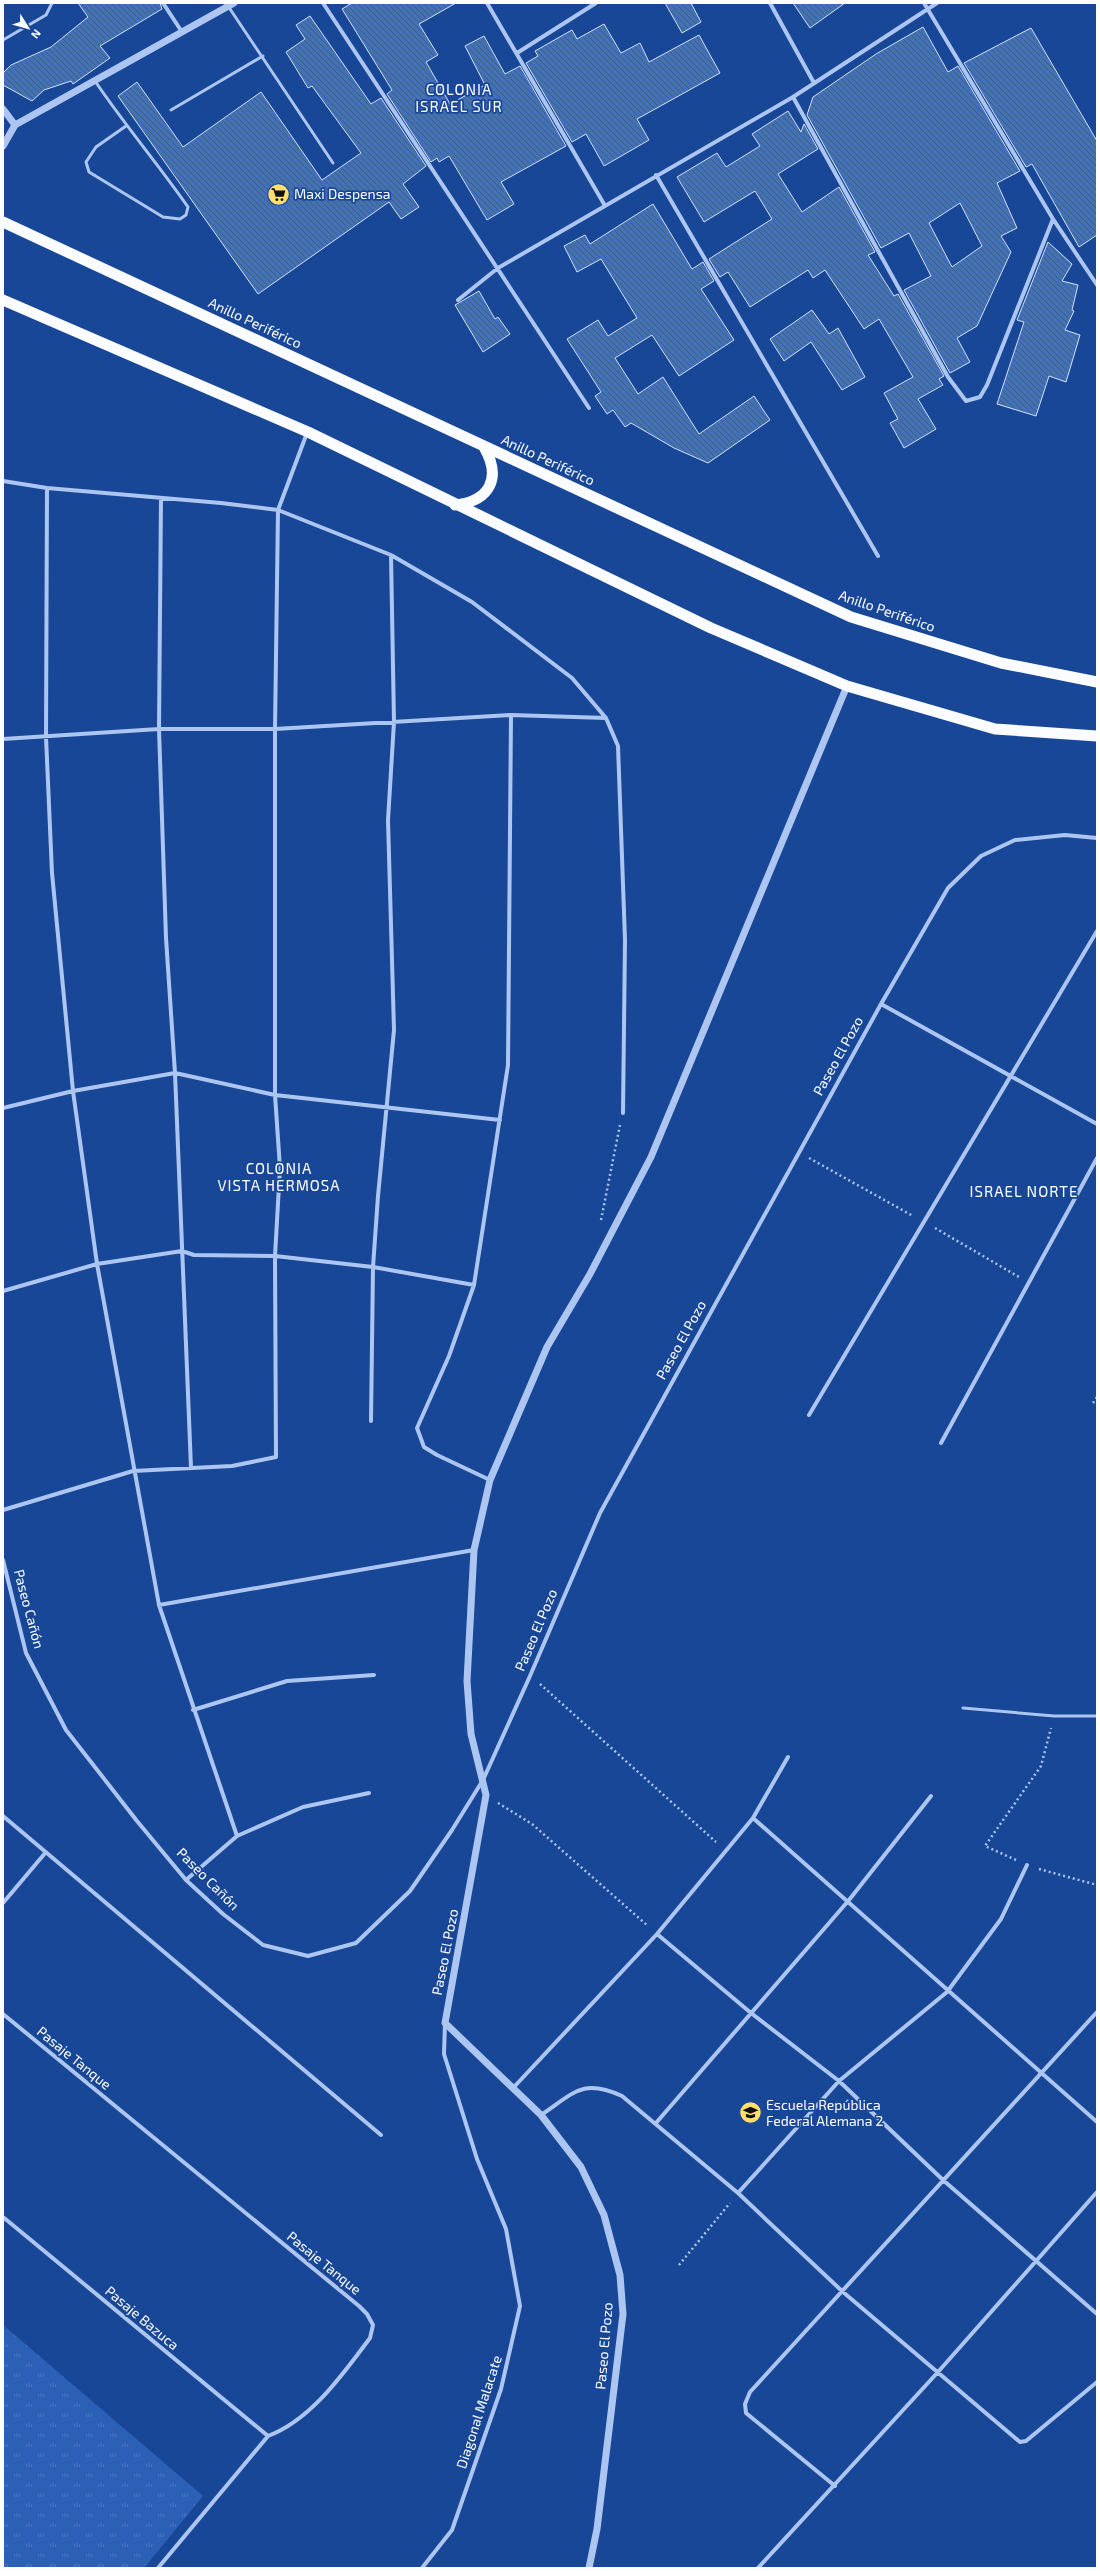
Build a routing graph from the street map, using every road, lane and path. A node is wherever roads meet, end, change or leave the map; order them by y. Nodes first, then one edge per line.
1 (52, 3) edge
2 (163, 3) edge
3 (323, 3) edge
4 (486, 3) edge
5 (596, 3) edge
6 (770, 3) edge
7 (924, 3) edge
8 (937, 3) edge
9 (231, 5) edge
10 (927, 9) junction
11 (182, 32) junction
12 (3, 40) edge
13 (517, 53) junction
14 (263, 56) junction
15 (95, 80) junction
16 (814, 83) junction
17 (793, 97) junction
18 (3, 109) edge
19 (171, 110) dead end
20 (15, 125) junction
21 (126, 126) junction
22 (3, 146) edge
23 (333, 163) dead end
24 (656, 175) junction
25 (604, 204) junction
26 (1053, 219) junction
27 (3, 222) edge
28 (498, 268) junction
29 (1097, 285) edge
30 (3, 300) edge
31 (458, 300) dead end
32 (589, 408) dead end
33 (308, 432) junction
34 (484, 447) junction
35 (3, 481) edge
36 (47, 488) junction
37 (161, 499) junction
38 (454, 505) junction
39 (278, 510) junction
40 (391, 555) junction
41 (878, 556) dead end
42 (1097, 682) edge
43 (847, 686) junction
44 (511, 715) junction
45 (606, 718) junction
46 (394, 722) junction
47 (159, 729) junction
48 (275, 729) junction
49 (46, 736) junction
50 (1097, 736) edge
51 (3, 739) edge
52 (1097, 838) edge
53 (1097, 931) edge
54 (881, 1004) junction
55 (175, 1073) junction
56 (1012, 1077) junction
57 (73, 1091) junction
58 (275, 1095) junction
59 (386, 1106) junction
60 (3, 1108) edge
61 (623, 1113) joint
62 (500, 1120) junction
63 (1097, 1124) edge
64 (1097, 1158) edge
65 (599, 1228) dead end
66 (182, 1251) junction
67 (275, 1256) junction
68 (97, 1264) junction
69 (373, 1267) junction
70 (474, 1285) junction
71 (3, 1291) edge
72 (1097, 1397) edge
73 (1093, 1403) dead end
74 (809, 1415) dead end
75 (371, 1421) dead end
76 (941, 1443) dead end
77 (191, 1468) junction
78 (134, 1471) junction
79 (490, 1480) junction
80 (3, 1510) edge
81 (474, 1550) junction
82 (3, 1560) edge
83 (159, 1605) junction
84 (374, 1675) dead end
85 (530, 1676) junction
86 (963, 1708) dead end
87 (193, 1710) junction
88 (1054, 1716) junction
89 (1097, 1716) edge
90 (788, 1757) dead end
91 (483, 1780) junction
92 (369, 1793) dead end
93 (486, 1795) junction
94 (931, 1796) dead end
95 (3, 1816) edge
96 (753, 1818) junction
97 (237, 1836) junction
98 (726, 1851) junction
99 (46, 1852) junction
100 (1027, 1865) junction
101 (186, 1880) junction
102 (1097, 1885) edge
103 (849, 1900) junction
104 (3, 1903) edge
105 (657, 1934) junction
106 (947, 1992) junction
107 (1097, 2012) edge
108 (752, 2013) junction
109 (3, 2014) edge
110 (445, 2023) junction
111 (1043, 2074) junction
112 (839, 2081) junction
113 (514, 2086) junction
114 (541, 2114) junction
115 (1097, 2122) edge
116 (656, 2123) junction
117 (381, 2135) dead end
118 (943, 2180) junction
119 (1097, 2192) edge
120 (738, 2193) junction
121 (3, 2217) edge
122 (1036, 2259) junction
123 (678, 2265) dead end
124 (843, 2292) junction
125 (1097, 2314) edge
126 (938, 2372) junction
127 (1097, 2382) edge
128 (268, 2436) junction
129 (835, 2486) junction
130 (158, 2568) edge
131 (422, 2568) edge
132 (589, 2568) edge
133 (758, 2568) edge

1 - 12 lane
2 - 11 street
3 - 28 street
4 - 13 street
5 - 13 street
6 - 16 street
7 - 10 street
8 - 10 street
9 - 11 street
9 - 14 lane
10 - 16 street
10 - 26 street
11 - 15 street
13 - 25 street
14 - 19 lane
14 - 23 lane
15 - 20 street
15 - 21 lane
16 - 17 street
17 - 24 street
17 - 26 street
18 - 20 street
20 - 22 street
21 - 21 lane
24 - 25 street
24 - 41 street
25 - 28 street
26 - 29 street
27 - 34 highway, Anillo Periférico
28 - 31 street
28 - 32 street
30 - 33 highway
33 - 38 highway
33 - 39 street
34 - 38 highway
34 - 42 highway, Anillo Periférico
35 - 36 street
36 - 37 street
36 - 49 street
37 - 39 street
37 - 47 street
38 - 43 highway
39 - 40 street
39 - 48 street
40 - 45 street
40 - 46 street
43 - 50 highway
43 - 79 street
44 - 45 street
44 - 46 street
44 - 62 street
45 - 61 street
46 - 48 street
46 - 59 street
47 - 48 street
47 - 49 street
47 - 55 street
48 - 58 street
49 - 51 street
49 - 57 street
52 - 54 street, Paseo El Pozo
53 - 56 street
54 - 56 street
54 - 85 street, Paseo El Pozo
55 - 57 street
55 - 58 street
55 - 66 street
56 - 63 street
56 - 74 street
57 - 60 street
57 - 68 street
58 - 59 street
58 - 67 street
59 - 62 street
59 - 69 street
61 - 65 path
62 - 70 street
64 - 76 street
66 - 67 street
66 - 68 street
66 - 77 street
67 - 69 street
67 - 77 street
68 - 71 street
68 - 78 street
69 - 70 street
69 - 75 street
70 - 79 street
72 - 73 path
77 - 78 street
78 - 80 street
78 - 83 street
79 - 81 street
81 - 83 street
81 - 91 street
82 - 101 street, Paseo Cañón
83 - 87 street
84 - 87 street
85 - 91 street, Paseo El Pozo
85 - 98 path
86 - 88 lane
87 - 97 street
88 - 89 lane
88 - 100 path
90 - 96 street
91 - 93 street, Paseo El Pozo
91 - 101 street, Paseo Cañón
92 - 97 street
93 - 105 path
93 - 110 street, Paseo El Pozo
94 - 103 street
95 - 99 street
96 - 98 street
96 - 103 street
97 - 101 street
98 - 105 street
99 - 104 street
99 - 117 street
100 - 102 path
100 - 106 street
103 - 106 street
103 - 108 street
105 - 108 street
105 - 113 street
106 - 111 street
106 - 112 street
107 - 111 street
108 - 112 street
108 - 116 street
109 - 128 street, Pasaje Tanque
110 - 113 street, Paseo El Pozo
110 - 131 street, Diagonal Malacate
111 - 115 street
111 - 118 street
112 - 118 street
112 - 120 street
113 - 114 street, Paseo El Pozo
114 - 116 street
114 - 132 street, Paseo El Pozo
116 - 120 street
118 - 122 street
118 - 124 street
119 - 122 street
120 - 123 path
120 - 124 street
121 - 128 street, Pasaje Bazuca
122 - 125 street
122 - 126 street
124 - 126 street
124 - 129 street
126 - 127 street
126 - 129 street
128 - 130 street, Pasaje Tanque
129 - 133 street

